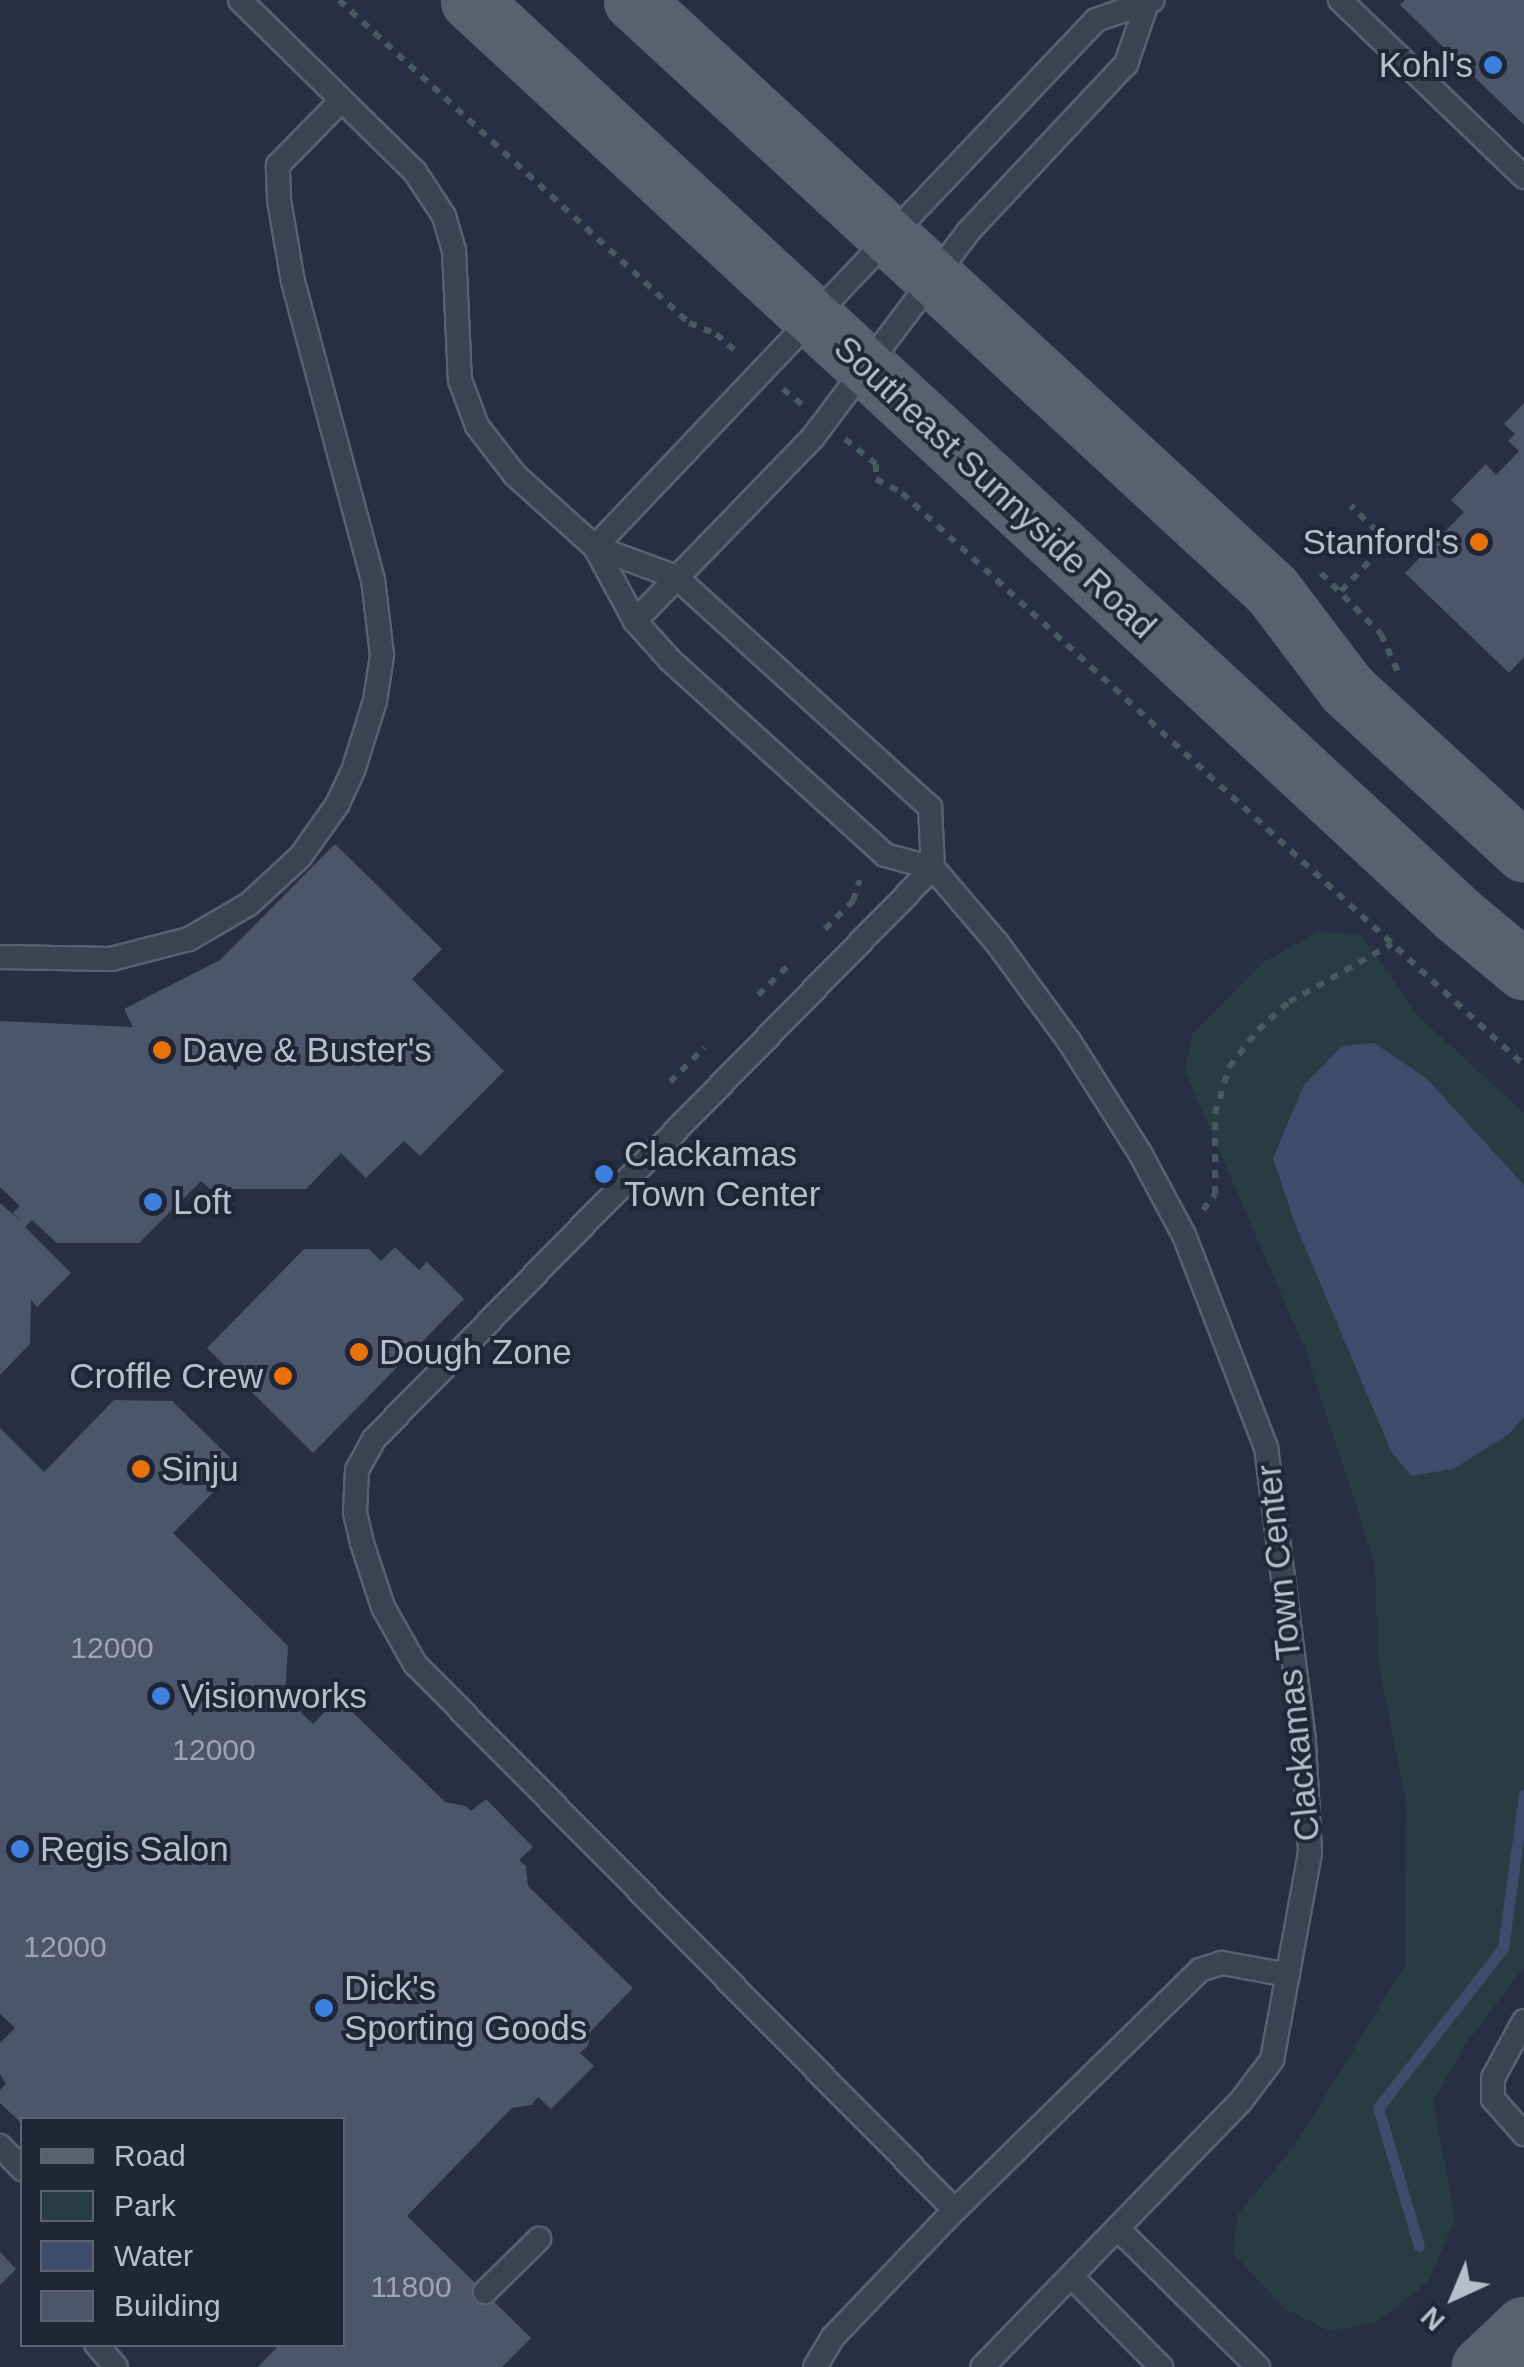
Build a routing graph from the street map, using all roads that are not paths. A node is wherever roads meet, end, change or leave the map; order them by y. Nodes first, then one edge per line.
1 (240, 0) edge
2 (470, 0) edge
3 (633, 0) edge
4 (1340, 0) edge
5 (1149, 3) edge
6 (340, 100) junction
7 (1524, 177) edge
8 (890, 238) junction
9 (933, 278) junction
10 (814, 319) junction
11 (866, 367) junction
12 (595, 548) junction
13 (676, 577) junction
14 (635, 621) junction
15 (1524, 852) edge
16 (934, 868) junction
17 (0, 957) edge
18 (1524, 970) edge
19 (1288, 1974) junction
20 (1524, 2020) edge
21 (1524, 2134) edge
22 (0, 2146) edge
23 (20, 2167) edge
24 (955, 2210) junction
25 (1118, 2230) junction
26 (539, 2240) dead end
27 (1072, 2277) junction
28 (485, 2292) dead end
29 (1524, 2326) edge
30 (99, 2347) edge
31 (116, 2367) edge
32 (815, 2367) edge
33 (982, 2367) edge
34 (1161, 2367) edge
35 (1258, 2367) edge
36 (1481, 2367) edge

1 - 6 lane
2 - 10 main road, Southeast Sunnyside Road
3 - 8 main road
4 - 7 lane
5 - 8 lane
5 - 9 lane
6 - 12 lane
6 - 17 lane
8 - 9 main road
8 - 10 lane
9 - 11 lane
9 - 15 main road
10 - 11 main road, Southeast Sunnyside Road
10 - 12 lane
11 - 13 lane
11 - 18 main road, Southeast Sunnyside Road
12 - 13 lane
12 - 14 lane
13 - 14 lane
13 - 16 lane
14 - 16 lane
16 - 19 lane, Clackamas Town Center
16 - 24 lane
19 - 24 lane
19 - 25 lane, Clackamas Town Center
20 - 21 lane
22 - 23 lane
24 - 32 lane
25 - 27 lane, Clackamas Town Center
25 - 35 lane
26 - 28 lane
27 - 33 lane, Clackamas Town Center
27 - 34 lane
29 - 36 main road
30 - 31 lane

